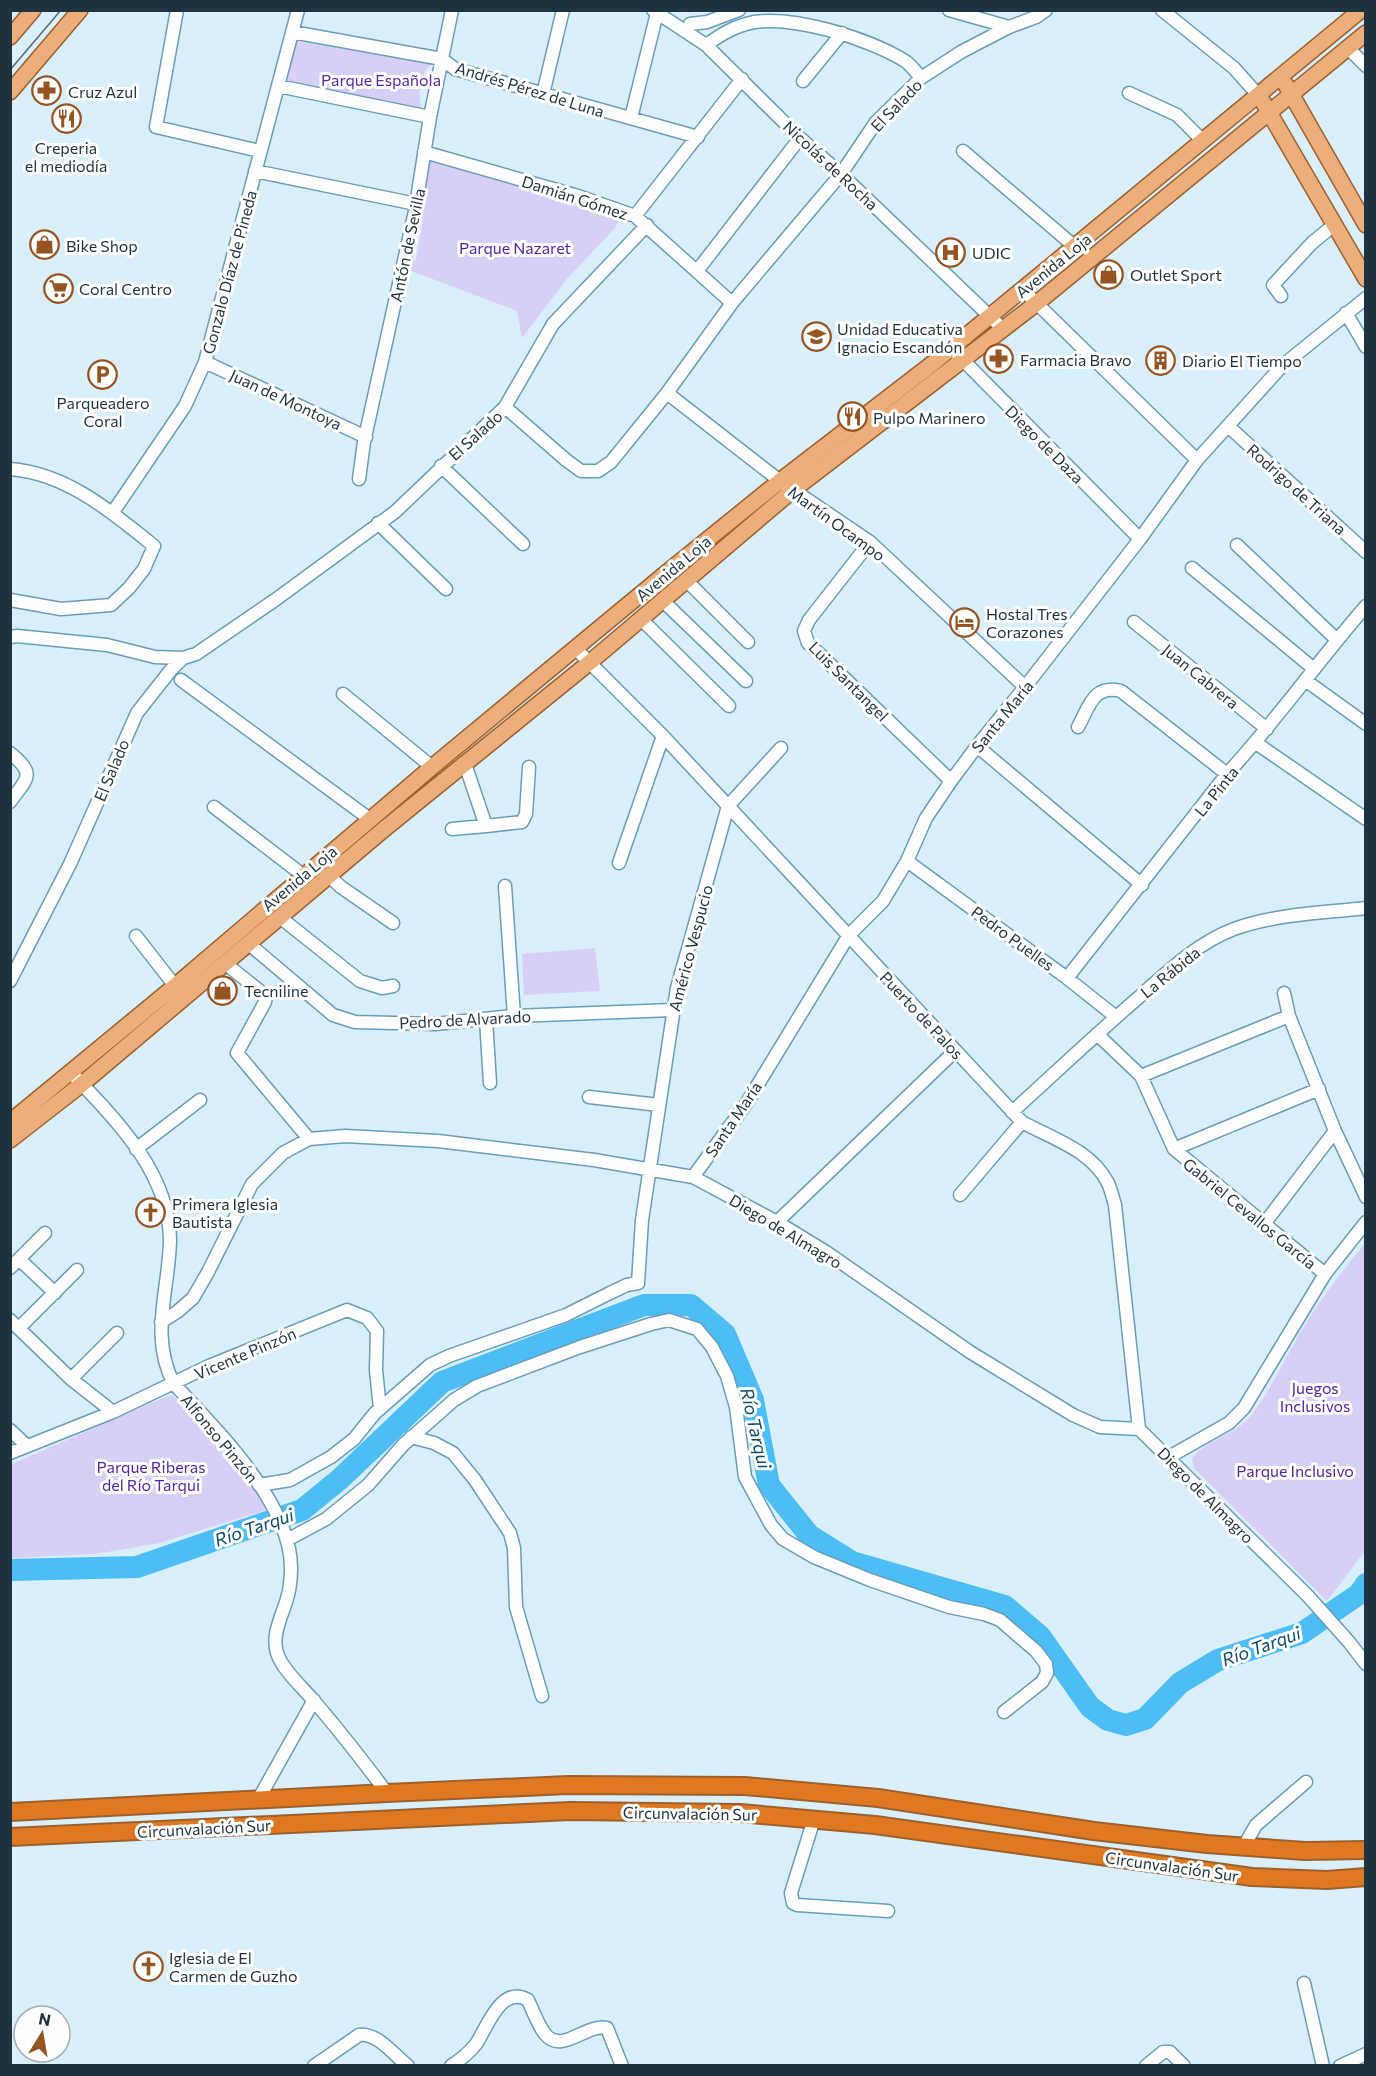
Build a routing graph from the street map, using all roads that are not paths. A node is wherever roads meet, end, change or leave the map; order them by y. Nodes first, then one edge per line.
1 (33, 10) edge
2 (80, 10) edge
3 (177, 10) edge
4 (298, 10) edge
5 (452, 10) edge
6 (563, 10) edge
7 (694, 10) edge
8 (739, 10) edge
9 (949, 10) edge
10 (1046, 10) edge
11 (1162, 10) edge
12 (1361, 10) edge
13 (655, 12) edge
14 (1009, 27) junction
15 (688, 28) junction
16 (292, 32) junction
17 (842, 33) junction
18 (1365, 33) edge
19 (10, 37) edge
20 (706, 45) junction
21 (1348, 48) junction
22 (442, 59) junction
23 (1365, 66) edge
24 (1281, 76) junction
25 (921, 78) junction
26 (742, 79) junction
27 (803, 81) dead end
28 (278, 86) junction
29 (10, 92) edge
30 (1129, 93) dead end
31 (1290, 93) junction
32 (543, 94) junction
33 (1258, 95) junction
34 (1268, 111) junction
35 (430, 117) junction
36 (631, 118) junction
37 (698, 137) junction
38 (800, 138) junction
39 (1202, 140) junction
40 (260, 151) junction
41 (963, 151) dead end
42 (424, 152) junction
43 (255, 171) junction
44 (841, 174) junction
45 (417, 204) junction
46 (635, 216) junction
47 (1335, 224) junction
48 (647, 225) junction
49 (1365, 225) edge
50 (1074, 246) junction
51 (697, 271) junction
52 (1365, 279) edge
53 (1022, 289) junction
54 (1281, 296) dead end
55 (1365, 298) edge
56 (732, 303) junction
57 (1037, 303) junction
58 (1346, 313) junction
59 (988, 316) junction
60 (1002, 328) junction
61 (1365, 346) edge
62 (951, 348) junction
63 (962, 359) junction
64 (205, 362) junction
65 (667, 393) junction
66 (506, 407) junction
67 (1228, 426) junction
68 (366, 436) junction
69 (1197, 460) junction
70 (441, 466) junction
71 (10, 469) edge
72 (359, 479) dead end
73 (780, 481) junction
74 (793, 490) junction
75 (113, 513) junction
76 (378, 523) junction
77 (1140, 540) junction
78 (870, 542) junction
79 (523, 544) dead end
80 (1237, 545) dead end
81 (1365, 552) edge
82 (1192, 568) dead end
83 (686, 580) junction
84 (446, 589) dead end
85 (10, 600) edge
86 (662, 600) junction
87 (1365, 606) edge
88 (641, 619) junction
89 (1134, 622) dead end
90 (10, 637) edge
91 (1336, 639) junction
92 (748, 642) dead end
93 (576, 649) junction
94 (183, 658) junction
95 (589, 663) junction
96 (1314, 669) junction
97 (181, 680) dead end
98 (1305, 680) junction
99 (746, 681) dead end
100 (1025, 687) junction
101 (343, 694) dead end
102 (729, 706) dead end
103 (1365, 724) edge
104 (1078, 727) dead end
105 (1267, 729) junction
106 (663, 736) junction
107 (1256, 743) junction
108 (977, 746) junction
109 (781, 748) dead end
110 (10, 753) edge
111 (465, 764) junction
112 (432, 767) junction
113 (529, 767) dead end
114 (1227, 774) junction
115 (951, 781) junction
116 (10, 802) edge
117 (728, 806) junction
118 (214, 807) dead end
119 (1365, 819) edge
120 (371, 820) junction
121 (486, 825) junction
122 (452, 829) dead end
123 (908, 861) junction
124 (619, 863) dead end
125 (304, 876) junction
126 (329, 876) junction
127 (1142, 885) junction
128 (505, 886) dead end
129 (1365, 908) edge
130 (281, 918) junction
131 (393, 923) dead end
132 (849, 935) junction
133 (136, 936) dead end
134 (249, 944) junction
135 (226, 964) junction
136 (1067, 978) junction
137 (10, 981) edge
138 (175, 986) junction
139 (393, 986) dead end
140 (1284, 993) dead end
141 (672, 1010) junction
142 (514, 1016) junction
143 (1289, 1016) junction
144 (1116, 1017) junction
145 (486, 1019) junction
146 (1097, 1034) junction
147 (955, 1051) junction
148 (1141, 1076) junction
149 (77, 1079) junction
150 (490, 1083) dead end
151 (1319, 1089) junction
152 (590, 1097) dead end
153 (200, 1100) dead end
154 (658, 1105) junction
155 (1012, 1112) junction
156 (10, 1122) edge
157 (1022, 1122) junction
158 (1335, 1131) junction
159 (309, 1139) junction
160 (10, 1140) edge
161 (136, 1149) junction
162 (1174, 1149) junction
163 (650, 1170) junction
164 (693, 1177) junction
165 (960, 1195) dead end
166 (1365, 1197) edge
167 (777, 1222) junction
168 (1365, 1222) edge
169 (1264, 1224) junction
170 (45, 1233) dead end
171 (15, 1264) edge
172 (77, 1270) dead end
173 (1325, 1274) junction
174 (55, 1293) junction
175 (161, 1322) junction
176 (15, 1324) edge
177 (117, 1333) dead end
178 (70, 1379) junction
179 (174, 1384) junction
180 (380, 1409) junction
181 (113, 1412) junction
182 (1139, 1429) junction
183 (10, 1430) edge
184 (411, 1437) junction
185 (27, 1446) junction
186 (10, 1453) edge
187 (1169, 1457) junction
188 (259, 1485) junction
189 (287, 1540) junction
190 (1365, 1664) edge
191 (542, 1696) dead end
192 (314, 1700) junction
193 (1004, 1712) dead end
194 (1306, 1782) dead end
195 (387, 1793) junction
196 (258, 1800) junction
197 (10, 1812) edge
198 (814, 1820) junction
199 (10, 1837) edge
200 (1244, 1846) junction
201 (1365, 1850) edge
202 (1365, 1877) edge
203 (888, 1911) dead end
204 (1304, 1983) dead end
205 (1365, 2054) edge
206 (314, 2066) edge
207 (408, 2066) edge
208 (451, 2066) edge
209 (622, 2066) edge
210 (1146, 2066) edge
211 (1184, 2066) edge
212 (1323, 2066) edge
213 (1340, 2066) edge

1 - 19 main road
2 - 29 main road
3 - 40 street
4 - 16 street, Gonzalo Díaz de Pineda
5 - 22 street, Antón de Sevilla
6 - 32 street
7 - 15 street
8 - 15 street
9 - 14 street
10 - 14 street, El Salado
11 - 33 street
12 - 24 main road, Avenida Loja
13 - 15 street, Nicolás de Rocha
13 - 36 street
14 - 25 street, El Salado
15 - 20 street, Nicolás de Rocha
16 - 22 street, Andrés Pérez de Luna
16 - 28 street, Gonzalo Díaz de Pineda
17 - 20 street
17 - 25 street
17 - 27 street
18 - 21 main road, Avenida Loja
20 - 26 street, Nicolás de Rocha
21 - 23 street
21 - 31 main road, Avenida Loja
22 - 32 street, Andrés Pérez de Luna
22 - 35 street, Antón de Sevilla
24 - 31 main road
24 - 33 main road, Avenida Loja
25 - 44 street, El Salado
26 - 37 street
26 - 38 street, Nicolás de Rocha
28 - 35 street
28 - 40 street, Gonzalo Díaz de Pineda
30 - 39 street
31 - 34 main road, Avenida Loja
31 - 49 main road
32 - 36 street, Andrés Pérez de Luna
33 - 34 main road
33 - 39 main road, Avenida Loja
34 - 47 main road
34 - 57 main road, Avenida Loja
35 - 42 street, Antón de Sevilla
36 - 37 street, Andrés Pérez de Luna
37 - 46 street
38 - 44 street, Nicolás de Rocha
38 - 51 street
39 - 50 main road, Avenida Loja
40 - 43 street, Gonzalo Díaz de Pineda
41 - 50 street
42 - 45 street, Antón de Sevilla
42 - 46 street, Damián Gómez
43 - 45 street
43 - 64 street, Gonzalo Díaz de Pineda
44 - 56 street, El Salado
44 - 59 street, Nicolás de Rocha
45 - 68 street, Antón de Sevilla
46 - 48 street, Damián Gómez
47 - 52 main road
47 - 54 street
48 - 51 street, Damián Gómez
48 - 66 street
50 - 53 main road, Avenida Loja
51 - 56 street, Damián Gómez
53 - 57 street
53 - 59 main road, Avenida Loja
55 - 58 street, Santa María
56 - 65 street, El Salado
57 - 60 main road, Avenida Loja
57 - 69 street
58 - 61 street
58 - 67 street, Santa María
59 - 60 street, Nicolás de Rocha
59 - 62 main road, Avenida Loja
60 - 63 main road, Avenida Loja
62 - 63 street, Diego de Daza
62 - 73 main road, Avenida Loja
63 - 74 main road, Avenida Loja
63 - 77 street, Diego de Daza
64 - 68 street, Juan de Montoya
64 - 75 street, Gonzalo Díaz de Pineda
65 - 66 street, El Salado
65 - 73 street, Martín Ocampo
66 - 70 street, El Salado
67 - 69 street, Santa María
67 - 81 street, Rodrigo de Triana
68 - 72 street, Antón de Sevilla
69 - 77 street, Santa María
70 - 76 street, El Salado
70 - 79 street
71 - 75 street
73 - 74 street, Martín Ocampo
73 - 93 main road, Avenida Loja
74 - 78 street, Martín Ocampo
74 - 83 main road, Avenida Loja
75 - 85 street
76 - 84 street
76 - 94 street, El Salado
77 - 100 street, Santa María
78 - 100 street, Martín Ocampo
78 - 115 street, Luis Santangel
80 - 91 street
82 - 96 street
83 - 86 main road, Avenida Loja
83 - 92 street
86 - 88 main road, Avenida Loja
86 - 99 street
87 - 91 street, La Pinta
88 - 95 main road, Avenida Loja
88 - 102 street
89 - 105 street, Juan Cabrera
90 - 94 street
91 - 96 street, La Pinta
93 - 95 street, Puerto de Palos
93 - 112 main road, Avenida Loja
94 - 137 street, El Salado
95 - 106 street, Puerto de Palos
95 - 111 main road, Avenida Loja
96 - 98 street, La Pinta
97 - 120 street
98 - 103 street
98 - 105 street, La Pinta
100 - 108 street, Santa María
101 - 112 street
104 - 114 street
105 - 107 street, La Pinta
106 - 117 street, Puerto de Palos
106 - 124 street
107 - 114 street, La Pinta
107 - 119 street
108 - 115 street, Santa María
108 - 127 street
109 - 117 street, Américo Vespucio
110 - 116 street
111 - 121 street
111 - 126 main road, Avenida Loja
112 - 120 main road, Avenida Loja
113 - 121 street
114 - 127 street, La Pinta
115 - 123 street, Santa María
117 - 132 street, Puerto de Palos
117 - 141 street, Américo Vespucio
118 - 125 street
120 - 125 main road, Avenida Loja
121 - 122 street
123 - 132 street, Santa María
123 - 136 street, Pedro Puelles
125 - 138 main road, Avenida Loja
126 - 130 main road, Avenida Loja
126 - 131 street
127 - 136 street, La Pinta
128 - 142 street
129 - 144 street, La Rábida
130 - 134 main road, Avenida Loja
130 - 139 street
132 - 147 street, Puerto de Palos
132 - 164 street, Santa María
133 - 138 street
134 - 135 main road, Avenida Loja
134 - 145 street, Pedro de Alvarado
135 - 149 main road, Avenida Loja
135 - 159 street
136 - 144 street, Pedro Puelles
138 - 149 main road, Avenida Loja
140 - 143 street
141 - 142 street, Pedro de Alvarado
141 - 154 street, Américo Vespucio
142 - 145 street, Pedro de Alvarado
143 - 148 street
143 - 151 street
144 - 146 street, La Rábida
145 - 150 street
146 - 148 street, Gabriel Cevallos García
146 - 155 street, La Rábida
147 - 155 street, Puerto de Palos
147 - 167 street
148 - 162 street, Gabriel Cevallos García
149 - 156 main road, Avenida Loja
149 - 160 main road, Avenida Loja
149 - 161 street, Alfonso Pinzón
151 - 158 street
151 - 162 street
152 - 154 street
153 - 161 street
154 - 163 street, Américo Vespucio
155 - 157 street, Puerto de Palos
157 - 165 street
157 - 182 street, Puerto de Palos
158 - 166 street
158 - 169 street
159 - 163 street, Diego de Almagro
159 - 175 street, Diego de Almagro
161 - 175 street, Alfonso Pinzón
162 - 169 street, Gabriel Cevallos García
163 - 164 street, Diego de Almagro
163 - 180 street, Américo Vespucio
164 - 167 street, Diego de Almagro
167 - 182 street, Diego de Almagro
168 - 173 street
169 - 173 street, Gabriel Cevallos García
170 - 171 street
171 - 174 street
172 - 174 street
173 - 187 street
174 - 176 street
175 - 179 street, Alfonso Pinzón
176 - 178 street
177 - 178 street
178 - 181 street
179 - 180 street, Vicente Pinzón
179 - 181 street, Vicente Pinzón
179 - 188 street, Alfonso Pinzón
180 - 188 street
181 - 185 street, Vicente Pinzón
182 - 187 street, Diego de Almagro
183 - 185 street
184 - 189 street
184 - 191 street
184 - 193 street
185 - 186 street, Vicente Pinzón
187 - 190 street, Diego de Almagro
188 - 189 street, Alfonso Pinzón
189 - 192 street, Alfonso Pinzón
192 - 195 street, Alfonso Pinzón
192 - 196 street
194 - 200 street
195 - 196 highway, Circunvalación Sur
195 - 200 highway, Circunvalación Sur
196 - 197 highway, Circunvalación Sur
198 - 199 highway, Circunvalación Sur
198 - 202 highway, Circunvalación Sur
198 - 203 street
200 - 201 highway, Circunvalación Sur
204 - 212 street
205 - 213 street
206 - 207 street
208 - 209 street
210 - 211 street

